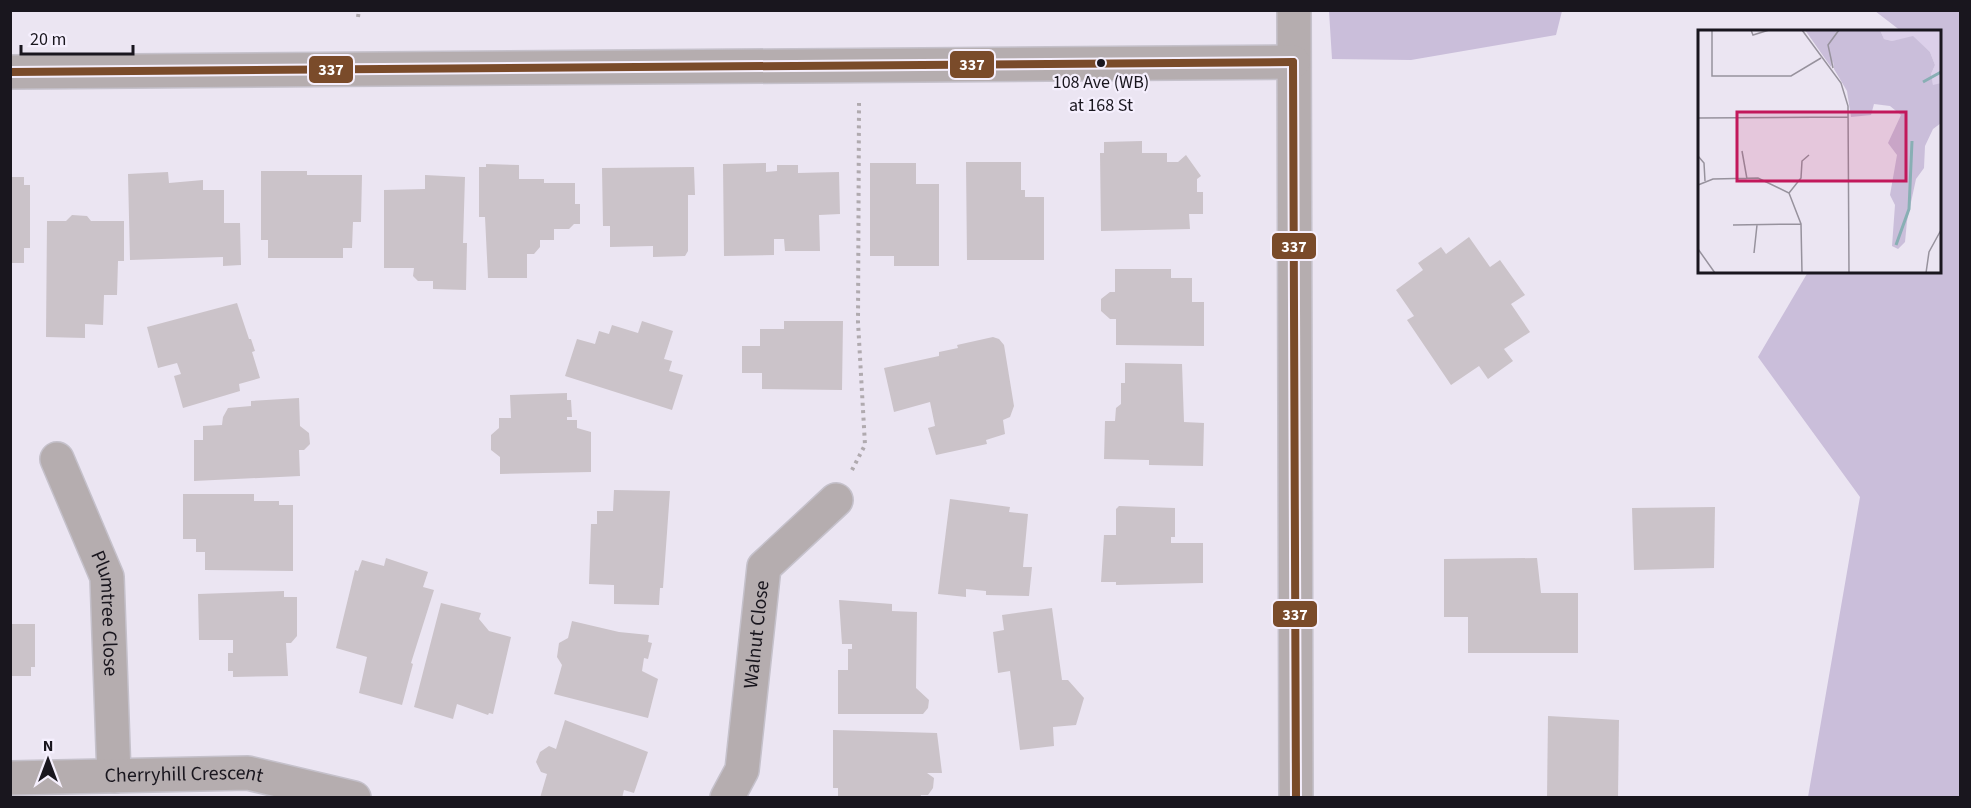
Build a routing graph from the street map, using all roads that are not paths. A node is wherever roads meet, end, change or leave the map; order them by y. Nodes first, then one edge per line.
1 (1294, 10) edge
2 (1293, 62) junction
3 (10, 72) edge
4 (57, 459) dead end
5 (836, 500) road end
6 (114, 776) junction
7 (10, 778) edge
8 (354, 798) edge
9 (727, 798) edge
10 (1296, 798) edge

1 - 2 street
2 - 3 street
2 - 10 street
4 - 6 street, Plumtree Close
5 - 9 street, Walnut Close
6 - 7 street, Cherryhill Crescent
6 - 8 street, Cherryhill Crescent

